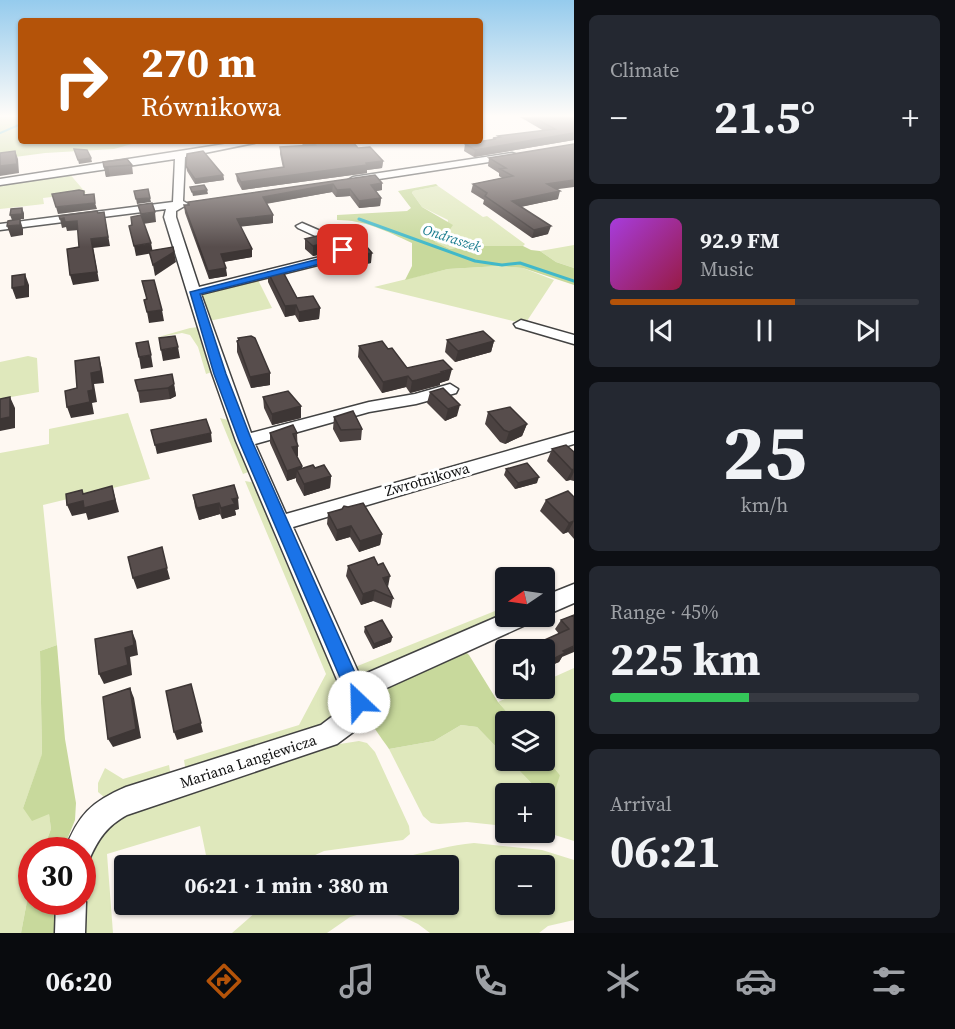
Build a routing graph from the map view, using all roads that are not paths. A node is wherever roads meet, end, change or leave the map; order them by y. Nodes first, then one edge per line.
1 (143, 161) edge
2 (180, 161) edge
3 (486, 161) edge
4 (0, 182) edge
5 (337, 182) edge
6 (199, 202) edge
7 (178, 205) junction
8 (0, 226) edge
9 (302, 226) dead end
10 (195, 292) junction
11 (521, 324) dead end
12 (574, 339) edge
13 (450, 389) dead end
14 (574, 438) edge
15 (245, 441) junction
16 (281, 522) junction
17 (574, 593) edge
18 (555, 601) edge
19 (497, 627) edge
20 (354, 690) junction
21 (83, 837) edge
22 (71, 915) edge
23 (70, 933) edge

1 - 4 street
2 - 7 street
3 - 5 street
6 - 7 street
7 - 8 street
7 - 10 street, Mariana Langiewicza
9 - 10 street
10 - 15 street, Mariana Langiewicza
11 - 12 street
13 - 15 street
14 - 16 street, Zwrotnikowa
15 - 16 street, Mariana Langiewicza
16 - 20 street, Mariana Langiewicza
17 - 18 street
19 - 20 street
20 - 21 street, Mariana Langiewicza
22 - 23 street

